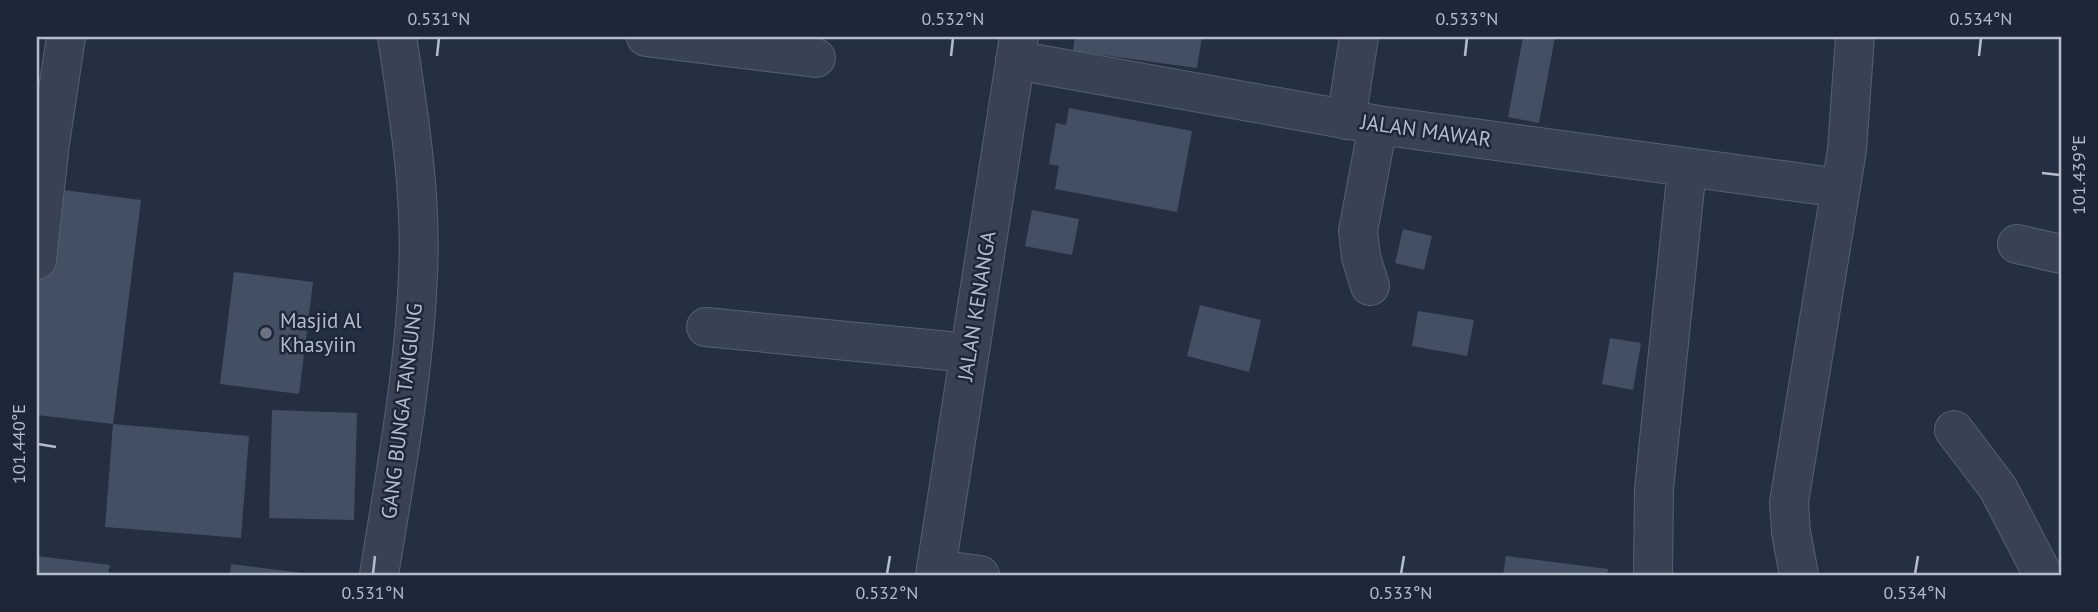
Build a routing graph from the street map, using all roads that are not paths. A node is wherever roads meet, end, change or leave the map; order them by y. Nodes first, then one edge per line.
1 (66, 37) edge
2 (397, 37) edge
3 (646, 37) edge
4 (1359, 37) edge
5 (1855, 37) edge
6 (1017, 48) edge
7 (816, 58) dead end
8 (1362, 122) junction
9 (1687, 168) junction
10 (1840, 188) junction
11 (40, 195) edge
12 (2017, 244) dead end
13 (2061, 254) edge
14 (37, 260) edge
15 (1370, 286) dead end
16 (706, 327) dead end
17 (970, 353) junction
18 (1954, 430) dead end
19 (935, 572) edge
20 (379, 575) edge
21 (980, 575) edge
22 (1653, 575) edge
23 (1799, 575) edge
24 (2043, 575) edge

1 - 11 street
2 - 20 street, GANG BUNGA TANGUNG
3 - 7 street
4 - 8 street
5 - 10 street
6 - 8 street, JALAN MAWAR
6 - 17 street, JALAN KENANGA
8 - 9 street, JALAN MAWAR
8 - 15 street
9 - 10 street, JALAN MAWAR
9 - 22 street
10 - 23 street
11 - 14 street
12 - 13 street
16 - 17 street
17 - 19 street, JALAN KENANGA
18 - 24 street
19 - 21 street

